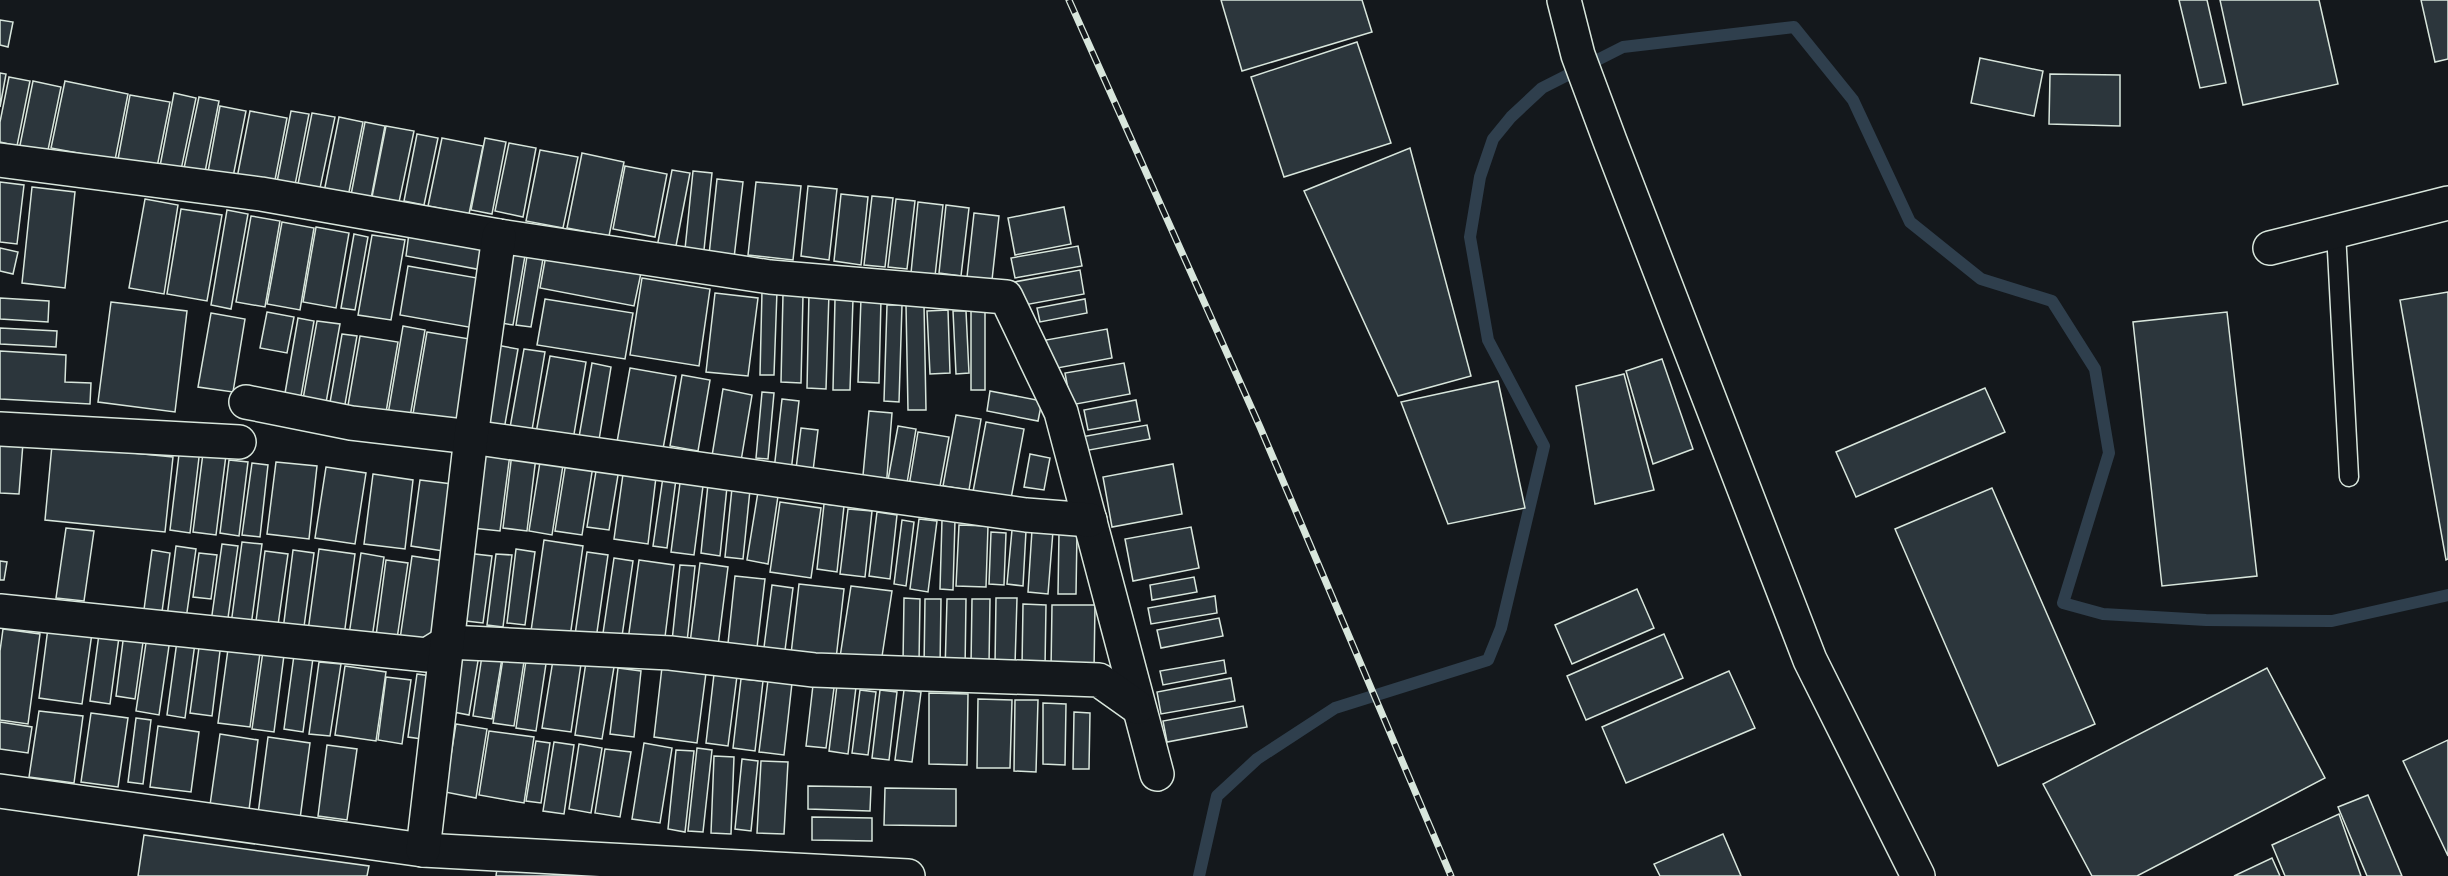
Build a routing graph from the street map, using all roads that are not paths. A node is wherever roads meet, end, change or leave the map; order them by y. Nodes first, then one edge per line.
1 (1564, 0) edge
2 (0, 160) edge
3 (2448, 203) edge
4 (2336, 232) junction
5 (499, 236) junction
6 (2270, 248) dead end
7 (246, 402) dead end
8 (0, 429) edge
9 (471, 437) junction
10 (239, 442) dead end
11 (2349, 477) dead end
12 (1090, 520) junction
13 (0, 610) edge
14 (448, 642) junction
15 (1137, 707) junction
16 (1157, 774) dead end
17 (0, 791) edge
18 (423, 850) junction
19 (908, 876) edge
20 (1918, 876) edge

1 - 20 street
2 - 5 street
3 - 4 street
4 - 6 street
4 - 11 lane
5 - 9 street
5 - 12 street
7 - 9 street
8 - 10 street
9 - 12 street
9 - 14 street
12 - 15 street
13 - 14 street
14 - 15 street
14 - 18 street
15 - 16 street
17 - 18 street
18 - 19 street

